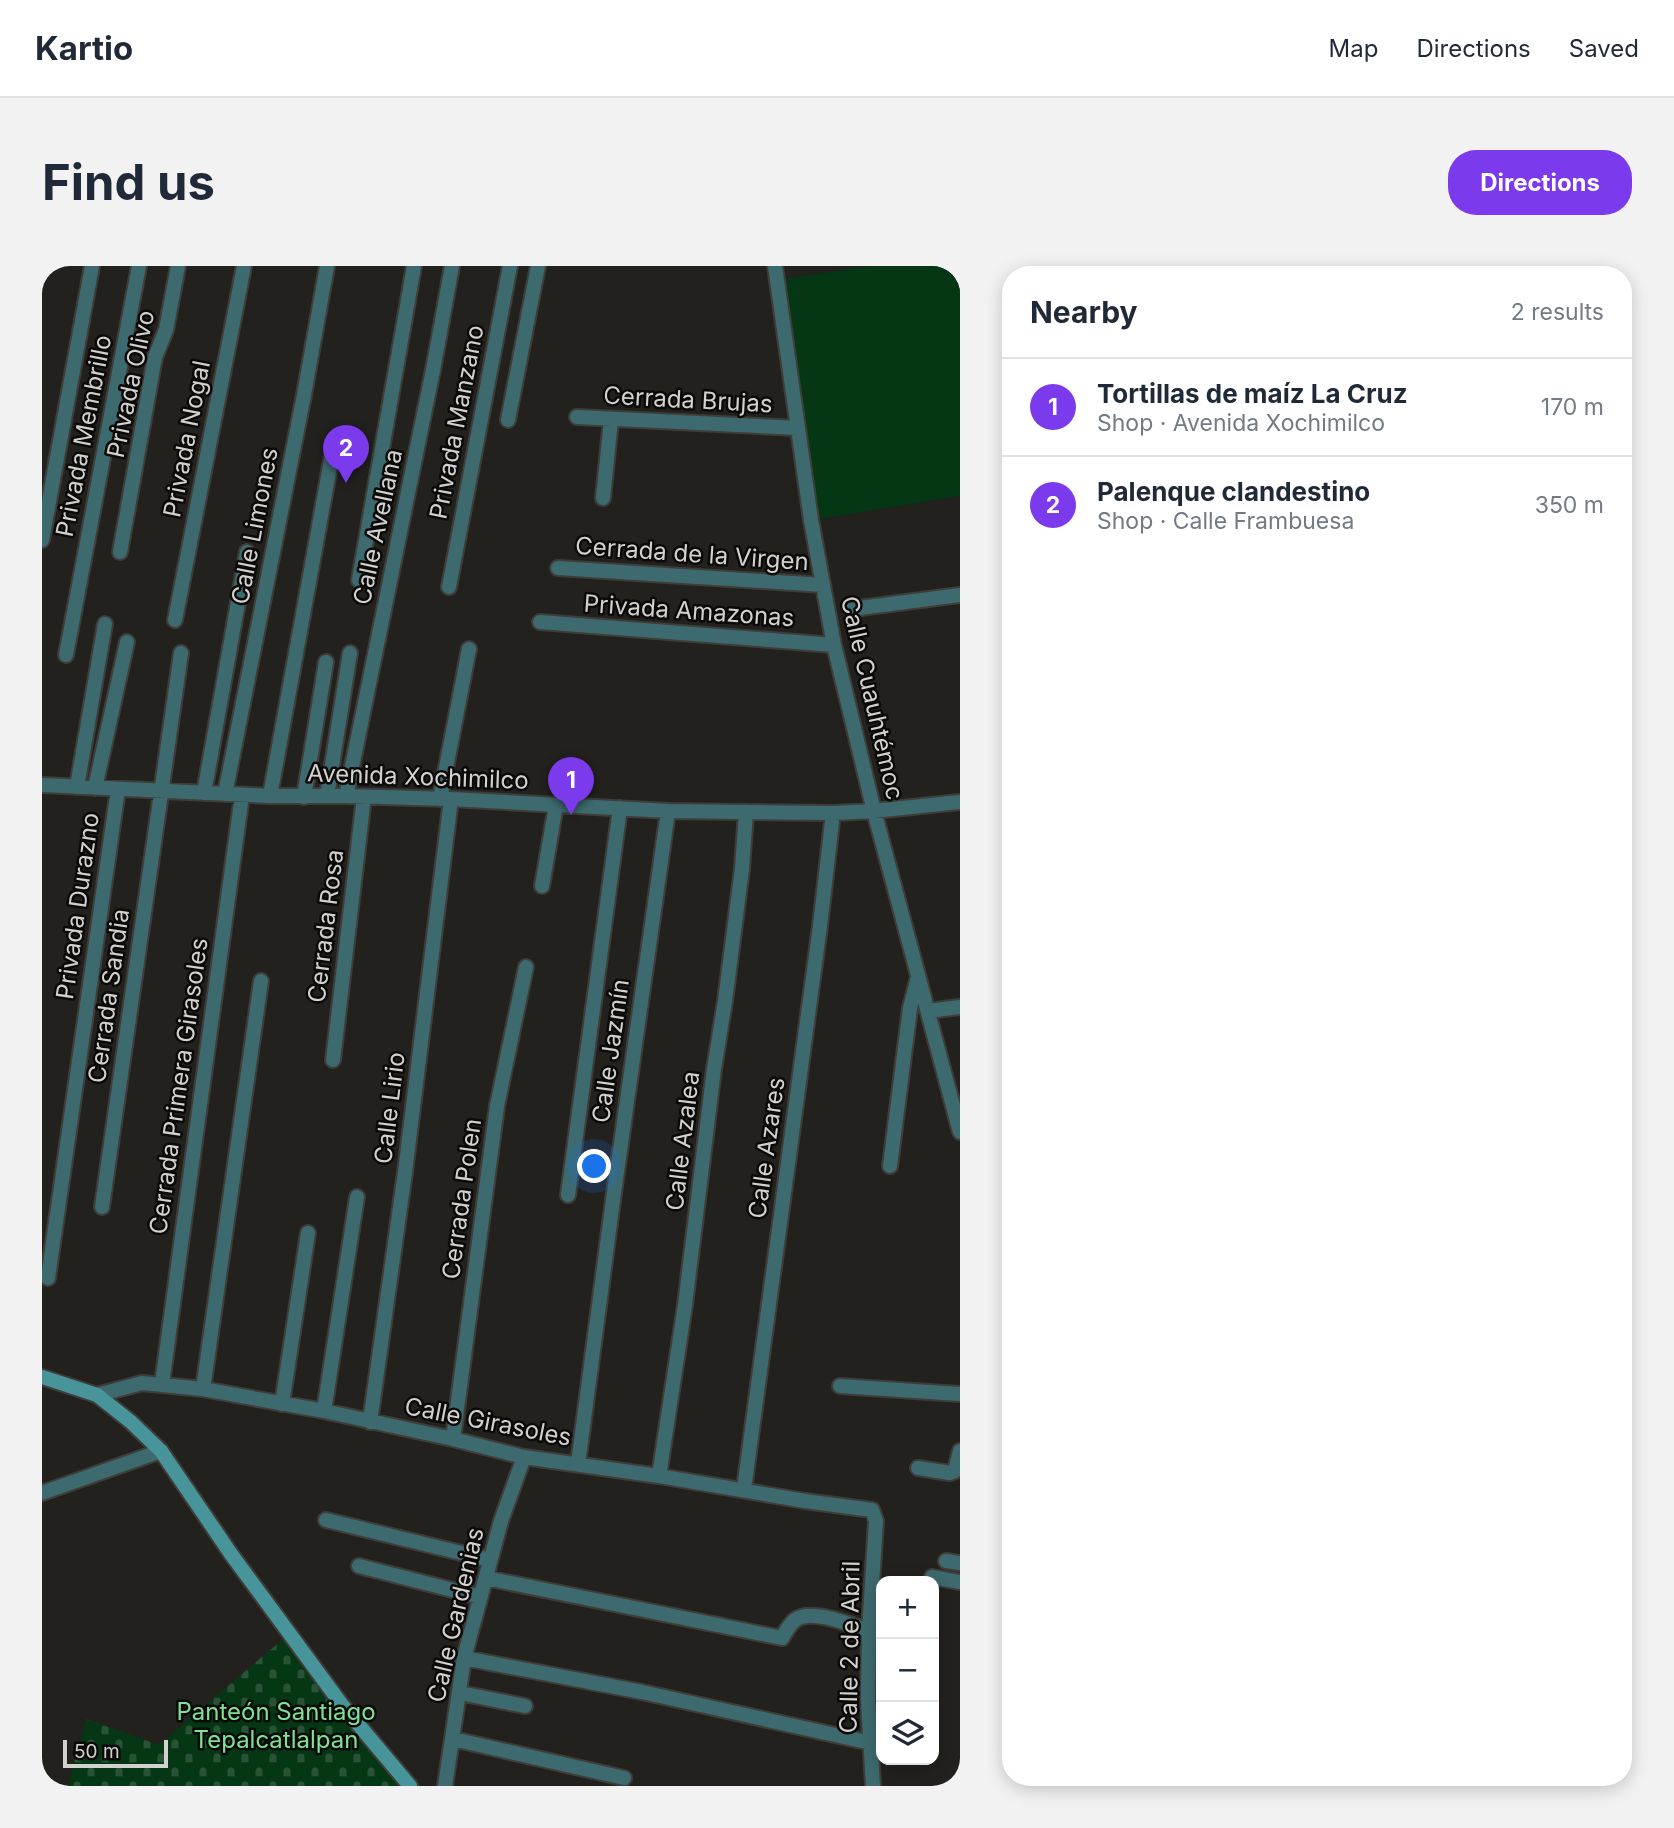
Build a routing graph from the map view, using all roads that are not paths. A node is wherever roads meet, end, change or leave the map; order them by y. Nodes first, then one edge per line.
1 (92, 266) edge
2 (139, 266) edge
3 (178, 266) edge
4 (244, 266) edge
5 (327, 266) edge
6 (414, 266) edge
7 (452, 266) edge
8 (510, 266) edge
9 (538, 266) edge
10 (775, 266) edge
11 (577, 417) dead end
12 (508, 420) dead end
13 (611, 420) junction
14 (797, 428) junction
15 (332, 454) dead end
16 (603, 498) dead end
17 (42, 540) edge
18 (120, 552) dead end
19 (247, 552) dead end
20 (558, 568) dead end
21 (359, 580) dead end
22 (823, 584) junction
23 (449, 587) dead end
24 (960, 595) edge
25 (852, 609) dead end
26 (175, 620) dead end
27 (540, 622) dead end
28 (105, 624) dead end
29 (127, 642) dead end
30 (834, 645) junction
31 (469, 649) dead end
32 (181, 653) dead end
33 (350, 653) dead end
34 (66, 655) dead end
35 (326, 662) dead end
36 (42, 785) edge
37 (77, 787) junction
38 (95, 788) junction
39 (118, 789) junction
40 (161, 791) junction
41 (204, 793) junction
42 (225, 794) junction
43 (242, 795) junction
44 (270, 796) junction
45 (304, 796) junction
46 (327, 796) junction
47 (346, 796) junction
48 (365, 797) junction
49 (446, 799) junction
50 (960, 802) edge
51 (556, 805) junction
52 (620, 808) junction
53 (668, 811) junction
54 (874, 811) junction
55 (746, 812) junction
56 (833, 813) junction
57 (542, 886) dead end
58 (526, 967) dead end
59 (918, 975) junction
60 (261, 981) dead end
61 (960, 1007) edge
62 (928, 1011) junction
63 (333, 1060) dead end
64 (960, 1132) edge
65 (890, 1166) dead end
66 (568, 1195) dead end
67 (356, 1197) dead end
68 (102, 1207) dead end
69 (308, 1233) dead end
70 (48, 1278) dead end
71 (42, 1377) edge
72 (162, 1384) junction
73 (840, 1386) dead end
74 (203, 1390) junction
75 (960, 1394) edge
76 (97, 1395) junction
77 (282, 1404) junction
78 (324, 1411) junction
79 (370, 1422) junction
80 (453, 1439) junction
81 (161, 1451) junction
82 (960, 1451) edge
83 (524, 1457) junction
84 (578, 1464) junction
85 (918, 1468) dead end
86 (659, 1476) junction
87 (744, 1489) junction
88 (42, 1493) edge
89 (872, 1510) joint
90 (326, 1520) dead end
91 (490, 1560) junction
92 (359, 1566) dead end
93 (486, 1578) junction
94 (939, 1578) edge
95 (960, 1582) edge
96 (480, 1597) junction
97 (869, 1631) junction
98 (464, 1658) junction
99 (460, 1693) junction
100 (525, 1706) dead end
101 (453, 1739) junction
102 (871, 1743) junction
103 (624, 1778) dead end
104 (410, 1786) edge
105 (445, 1786) edge
106 (873, 1786) edge

1 - 17 street
2 - 34 street, Privada Membrillo
3 - 18 street, Privada Olivo
4 - 26 street, Privada Nogal
5 - 42 street, Calle Limones
6 - 21 street
7 - 47 street, Calle Avellana
8 - 23 street, Privada Manzano
9 - 12 street
10 - 14 street, Calle Cuauhtémoc
11 - 13 street, Cerrada Brujas
13 - 14 street, Cerrada Brujas
13 - 16 street
14 - 22 street, Calle Cuauhtémoc
15 - 44 street
19 - 41 street
20 - 22 street, Cerrada de la Virgen
22 - 30 street, Calle Cuauhtémoc
24 - 25 street
27 - 30 street, Privada Amazonas
28 - 37 street
29 - 38 street
30 - 54 street, Calle Cuauhtémoc
31 - 49 street, Calle Lirio
32 - 40 street, Cerrada Sandia
33 - 46 street
35 - 45 street
36 - 37 street, Avenida Xochimilco
37 - 38 street, Avenida Xochimilco
38 - 39 street, Avenida Xochimilco
39 - 40 street, Avenida Xochimilco
39 - 70 street, Privada Durazno
40 - 41 street, Avenida Xochimilco
40 - 68 street, Cerrada Sandia
41 - 42 street, Avenida Xochimilco
42 - 43 street, Avenida Xochimilco
43 - 44 street, Avenida Xochimilco
43 - 72 street, Cerrada Primera Girasoles
44 - 45 street, Avenida Xochimilco
45 - 46 street, Avenida Xochimilco
46 - 47 street, Avenida Xochimilco
47 - 48 street, Avenida Xochimilco
48 - 49 street, Avenida Xochimilco
48 - 63 street, Cerrada Rosa
49 - 51 street, Avenida Xochimilco
49 - 79 street, Calle Lirio
50 - 54 street, Avenida Xochimilco
51 - 52 street, Avenida Xochimilco
51 - 57 street
52 - 53 street, Avenida Xochimilco
52 - 66 street
53 - 55 street, Avenida Xochimilco
53 - 84 street, Calle Jazmín
54 - 56 street, Avenida Xochimilco
54 - 59 street, Calle Cuauhtémoc
55 - 56 street, Avenida Xochimilco
55 - 86 street, Calle Azalea
56 - 87 street, Calle Azares
58 - 80 street, Cerrada Polen
59 - 62 street, Calle Cuauhtémoc
59 - 65 street
60 - 74 street
61 - 62 street
62 - 64 street, Calle Cuauhtémoc
67 - 78 street
69 - 77 street
71 - 76 street
72 - 74 street, Calle Girasoles
72 - 76 street, Calle Girasoles
73 - 75 street
74 - 77 street, Calle Girasoles
76 - 81 street
77 - 78 street, Calle Girasoles
78 - 79 street, Calle Girasoles
79 - 80 street, Calle Girasoles
80 - 83 street, Calle Girasoles
81 - 88 street
81 - 104 street
82 - 85 street
83 - 84 street, Calle Girasoles
83 - 91 street, Calle Gardenias
84 - 86 street, Calle Girasoles
86 - 87 street, Calle Girasoles
87 - 89 street, Calle Girasoles
89 - 97 street, Calle 2 de Abril
90 - 91 street
91 - 93 street, Calle Gardenias
92 - 96 street
93 - 96 street, Calle Gardenias
93 - 97 street
94 - 95 street
96 - 98 street, Calle Gardenias
97 - 102 street, Calle 2 de Abril
98 - 99 street, Calle Gardenias
98 - 102 street
99 - 100 street
99 - 101 street, Calle Gardenias
101 - 103 street
101 - 105 street, Calle Gardenias
102 - 106 street, Calle 2 de Abril

